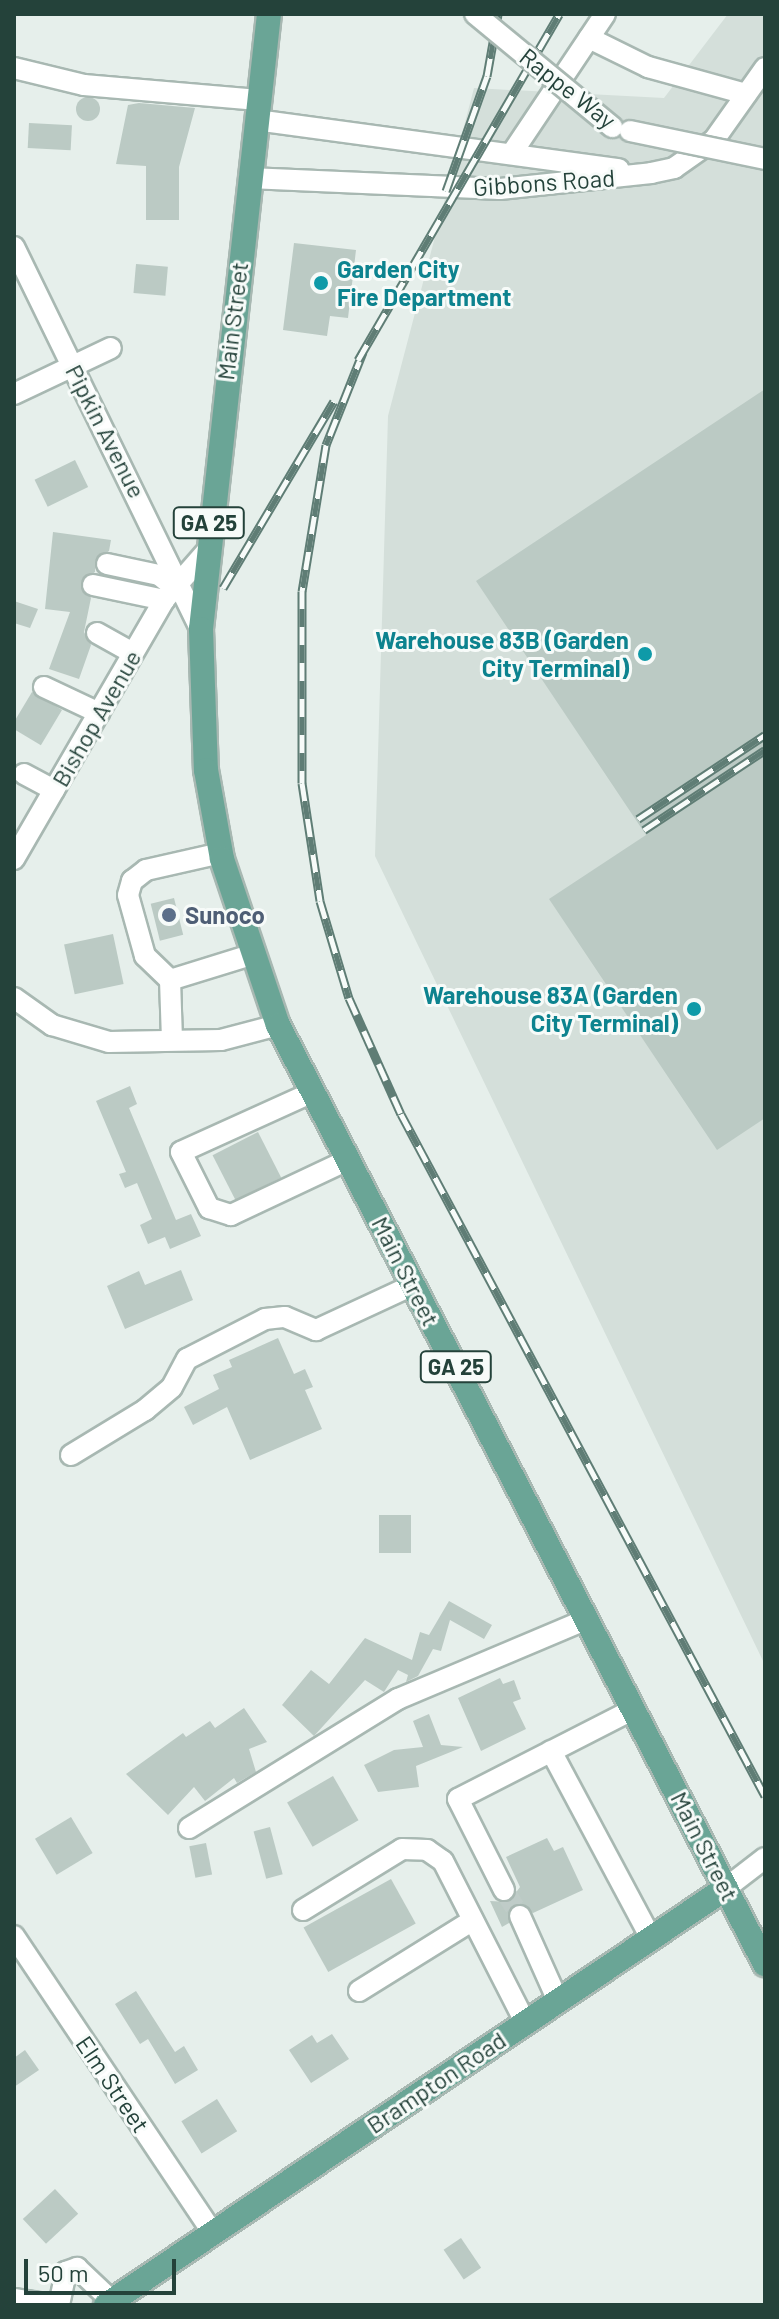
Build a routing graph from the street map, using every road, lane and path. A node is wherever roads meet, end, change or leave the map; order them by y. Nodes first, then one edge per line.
1 (269, 14) edge
2 (475, 14) edge
3 (605, 14) edge
4 (589, 38) junction
5 (14, 68) edge
6 (765, 68) edge
7 (746, 94) junction
8 (257, 110) junction
9 (512, 153) junction
10 (765, 159) edge
11 (651, 173) junction
12 (249, 178) junction
13 (14, 247) edge
14 (111, 348) dead end
15 (72, 365) junction
16 (14, 394) edge
17 (206, 552) junction
18 (107, 564) dead end
19 (93, 585) dead end
20 (174, 590) junction
21 (201, 629) junction
22 (97, 633) dead end
23 (133, 653) junction
24 (44, 687) dead end
25 (99, 713) junction
26 (24, 774) dead end
27 (54, 790) junction
28 (221, 853) junction
29 (15, 855) edge
30 (251, 955) junction
31 (170, 980) junction
32 (14, 998) edge
33 (278, 1025) junction
34 (172, 1040) junction
35 (313, 1092) junction
36 (348, 1160) junction
37 (413, 1285) junction
38 (71, 1455) dead end
39 (587, 1619) junction
40 (634, 1709) junction
41 (551, 1751) junction
42 (189, 1828) dead end
43 (765, 1858) edge
44 (726, 1888) junction
45 (504, 1890) tunnel mouth
46 (303, 1910) dead end
47 (520, 1916) tunnel mouth
48 (473, 1920) junction
49 (14, 1936) edge
50 (651, 1938) junction
51 (765, 1964) edge
52 (359, 1991) dead end
53 (558, 2001) junction
54 (525, 2022) junction
55 (213, 2233) junction
56 (14, 2299) edge
57 (109, 2303) edge
58 (50, 2305) edge
59 (59, 2305) edge

1 - 8 main road, Main Street / GA 25
2 - 10 street, Rappe Way, bridge
3 - 4 street, Gibbons Road
4 - 7 street
4 - 9 street, Gibbons Road
5 - 8 street, Gibbons Road
6 - 7 street
7 - 11 street
8 - 9 street, Gibbons Road
8 - 12 main road, Main Street / GA 25
9 - 11 street, Gibbons Road
11 - 12 street, Gibbons Road
12 - 17 main road, Main Street / GA 25
13 - 15 street, Pipkin Avenue
14 - 15 street
15 - 16 street
15 - 20 street, Pipkin Avenue
17 - 20 street
17 - 21 main road, Main Street / GA 25
18 - 20 street
19 - 20 street
20 - 21 street, Main Street
20 - 23 street, Bishop Avenue
21 - 28 main road, Main Street / GA 25
22 - 23 street
23 - 25 street, Bishop Avenue
24 - 25 street
25 - 27 street, Bishop Avenue
26 - 27 street
27 - 29 street, Bishop Avenue
28 - 30 main road, Main Street / GA 25
28 - 31 street
30 - 31 street
30 - 33 main road, Main Street / GA 25
31 - 34 street
32 - 34 street
33 - 34 street
33 - 35 main road, Main Street / GA 25
35 - 36 main road, Main Street / GA 25
35 - 36 street
36 - 37 main road, Main Street / GA 25
37 - 38 street
37 - 39 main road, Main Street / GA 25
39 - 40 main road, Main Street / GA 25
39 - 42 street
40 - 41 street
40 - 44 main road, Main Street / GA 25
41 - 45 street
41 - 50 street
43 - 44 street, Brampton Road
44 - 50 main road, Brampton Road
44 - 51 main road, Main Street / GA 25
46 - 48 street
47 - 53 street
48 - 52 street
48 - 54 street
49 - 55 street, Elm Street
50 - 53 main road, Brampton Road
53 - 54 main road, Brampton Road
54 - 55 main road, Brampton Road
55 - 57 main road, Brampton Road
56 - 58 street
57 - 59 street

